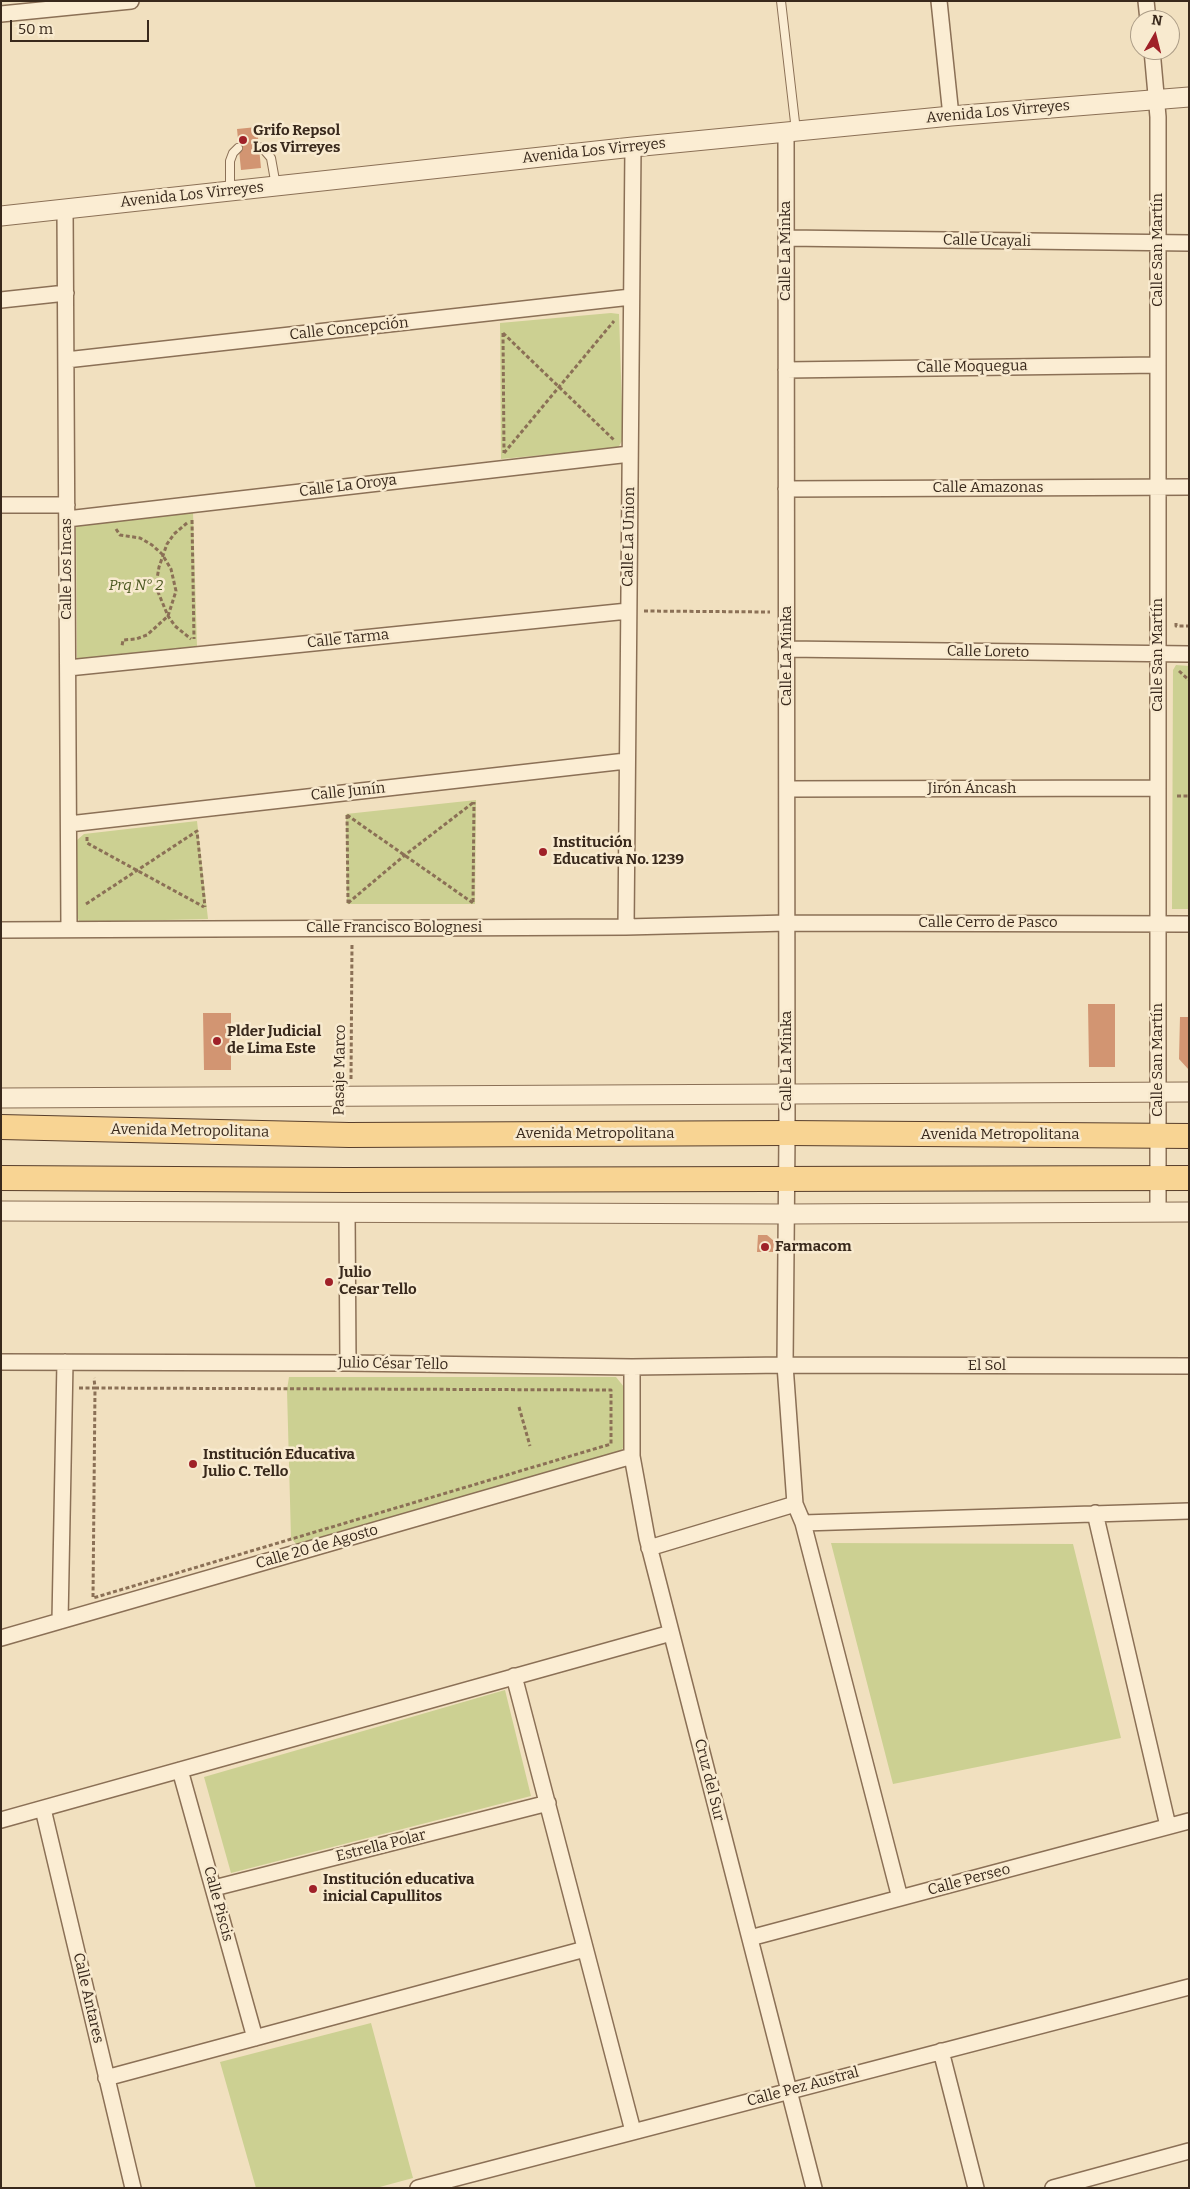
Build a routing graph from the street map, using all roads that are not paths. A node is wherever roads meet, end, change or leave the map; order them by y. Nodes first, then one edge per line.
1 (131, 1) edge
2 (781, 1) edge
3 (939, 1) edge
4 (103, 3) edge
5 (1, 14) edge
6 (1153, 60) edge
7 (1189, 97) edge
8 (1158, 99) junction
9 (951, 116) junction
10 (791, 131) junction
11 (633, 147) junction
12 (238, 148) dead end
13 (259, 148) dead end
14 (276, 186) junction
15 (230, 190) junction
16 (65, 208) junction
17 (1, 216) edge
18 (786, 238) junction
19 (1158, 243) junction
20 (1189, 243) edge
21 (66, 293) junction
22 (631, 297) junction
23 (1, 300) edge
24 (66, 360) junction
25 (1158, 365) junction
26 (786, 370) junction
27 (630, 454) junction
28 (1158, 487) junction
29 (1189, 487) edge
30 (786, 488) junction
31 (1, 505) edge
32 (67, 512) junction
33 (628, 611) junction
34 (786, 649) junction
35 (1158, 654) junction
36 (1189, 654) edge
37 (68, 668) junction
38 (626, 761) junction
39 (1158, 788) junction
40 (787, 789) junction
41 (69, 824) junction
42 (787, 923) junction
43 (1158, 924) junction
44 (1189, 924) edge
45 (626, 927) junction
46 (70, 929) junction
47 (1, 930) edge
48 (1158, 1092) junction
49 (1189, 1092) edge
50 (787, 1095) junction
51 (1, 1098) edge
52 (1, 1127) edge
53 (787, 1133) junction
54 (1158, 1136) junction
55 (1189, 1136) edge
56 (1, 1178) edge
57 (1158, 1178) junction
58 (1189, 1178) edge
59 (787, 1180) junction
60 (1, 1211) edge
61 (347, 1212) junction
62 (1158, 1212) junction
63 (1189, 1212) edge
64 (786, 1214) junction
65 (1, 1362) edge
66 (65, 1362) junction
67 (348, 1363) junction
68 (785, 1365) junction
69 (1189, 1366) edge
70 (632, 1367) junction
71 (632, 1456) junction
72 (795, 1504) junction
73 (1189, 1511) edge
74 (1095, 1513) junction
75 (802, 1523) junction
76 (650, 1548) junction
77 (60, 1621) junction
78 (671, 1632) junction
79 (1, 1638) edge
80 (514, 1676) junction
81 (180, 1770) junction
82 (548, 1803) junction
83 (43, 1809) junction
84 (1, 1820) edge
85 (1189, 1821) edge
86 (1168, 1826) junction
87 (214, 1888) junction
88 (900, 1898) junction
89 (750, 1938) junction
90 (586, 1949) junction
91 (1189, 1987) edge
92 (255, 2038) junction
93 (940, 2051) junction
94 (106, 2078) junction
95 (789, 2091) junction
96 (633, 2132) junction
97 (1189, 2151) edge
98 (133, 2188) edge
99 (418, 2188) edge
100 (814, 2188) edge
101 (976, 2188) edge
102 (1053, 2188) edge

1 - 4 street
2 - 10 lane
3 - 9 street
4 - 5 street
6 - 8 street, Calle San Martín
7 - 8 street, Avenida Los Virreyes
8 - 9 street, Avenida Los Virreyes
8 - 19 street, Calle San Martín
9 - 10 street, Avenida Los Virreyes
10 - 11 street, Avenida Los Virreyes
10 - 18 street, Calle La Minka
11 - 14 street, Avenida Los Virreyes
11 - 22 street, Calle La Union
12 - 15 lane
13 - 14 lane
14 - 15 street, Avenida Los Virreyes
15 - 16 street, Avenida Los Virreyes
16 - 17 street, Avenida Los Virreyes
16 - 21 street, Calle Los Incas
18 - 19 street, Calle Ucayali
18 - 26 street, Calle La Minka
19 - 20 street, Calle Ucayali
19 - 25 street, Calle San Martín
21 - 23 street
21 - 24 street, Calle Los Incas
22 - 24 street, Calle Concepción
22 - 27 street, Calle La Union
24 - 32 street, Calle Los Incas
25 - 26 street, Calle Moquegua
25 - 28 street, Calle San Martín
26 - 30 street, Calle La Minka
27 - 32 street, Calle La Oroya
27 - 33 street, Calle La Union
28 - 29 street, Calle Amazonas
28 - 30 street, Calle Amazonas
28 - 35 street, Calle San Martín
30 - 34 street, Calle La Minka
31 - 32 street, Calle La Oroya
32 - 37 street, Calle Los Incas
33 - 37 street, Calle Tarma
33 - 38 street, Calle La Union
34 - 35 street, Calle Loreto
34 - 40 street, Calle La Minka
35 - 36 street, Calle Loreto
35 - 39 street, Calle San Martín
37 - 41 street, Calle Los Incas
38 - 41 street, Calle Junín
38 - 45 street, Calle La Union
39 - 40 street, Jirón Áncash
39 - 43 street, Calle San Martín
40 - 42 street, Calle La Minka
41 - 46 street, Calle Los Incas
42 - 43 street, Calle Cerro de Pasco
42 - 45 street, Calle Francisco Bolognesi
42 - 50 street, Calle La Minka
43 - 44 street, Calle Cerro de Pasco
43 - 48 street, Calle San Martín
45 - 46 street, Calle Francisco Bolognesi
46 - 47 street, Calle Francisco Bolognesi
48 - 49 street
48 - 50 street
48 - 54 street, Calle San Martín
50 - 51 street
50 - 53 street, Calle La Minka
52 - 53 main road, Avenida Metropolitana
53 - 54 main road, Avenida Metropolitana
53 - 59 street, Calle La Minka
54 - 55 main road, Avenida Metropolitana
54 - 57 street, Calle San Martín
56 - 59 main road
57 - 58 main road
57 - 59 main road
57 - 62 street, Calle San Martín
59 - 64 street, Calle La Minka
60 - 61 street
61 - 64 street
61 - 67 street
62 - 63 street
62 - 64 street
64 - 68 street, Calle La Minka
65 - 66 street, Julio César Tello
66 - 67 street, Julio César Tello
66 - 77 street
67 - 70 street, Julio César Tello
68 - 69 street, El Sol
68 - 70 street, Julio César Tello
68 - 72 street, Calle La Minka
70 - 71 street, Cruz del Sur
71 - 76 street, Cruz del Sur
71 - 77 street, Calle 20 de Agosto
72 - 75 street, Calle La Minka
72 - 76 street
73 - 74 street
74 - 75 street
74 - 86 street
75 - 88 street, Calle La Minka
76 - 78 street, Cruz del Sur
77 - 79 street, Calle 20 de Agosto
78 - 80 street
78 - 89 street, Cruz del Sur
80 - 81 street
80 - 82 street
81 - 83 street
81 - 87 street, Calle Piscis
82 - 87 street, Estrella Polar
82 - 90 street
83 - 84 street
83 - 94 street, Calle Antares
85 - 86 street, Calle Perseo
86 - 88 street, Calle Perseo
87 - 92 street, Calle Piscis
88 - 89 street, Calle Perseo
89 - 95 street, Cruz del Sur
90 - 92 street
90 - 96 street
91 - 93 street, Calle Pez Austral
92 - 94 street
93 - 95 street, Calle Pez Austral
93 - 101 street
94 - 98 street, Calle Antares
95 - 96 street, Calle Pez Austral
95 - 100 street, Cruz del Sur
96 - 99 street, Calle Pez Austral
97 - 102 street

